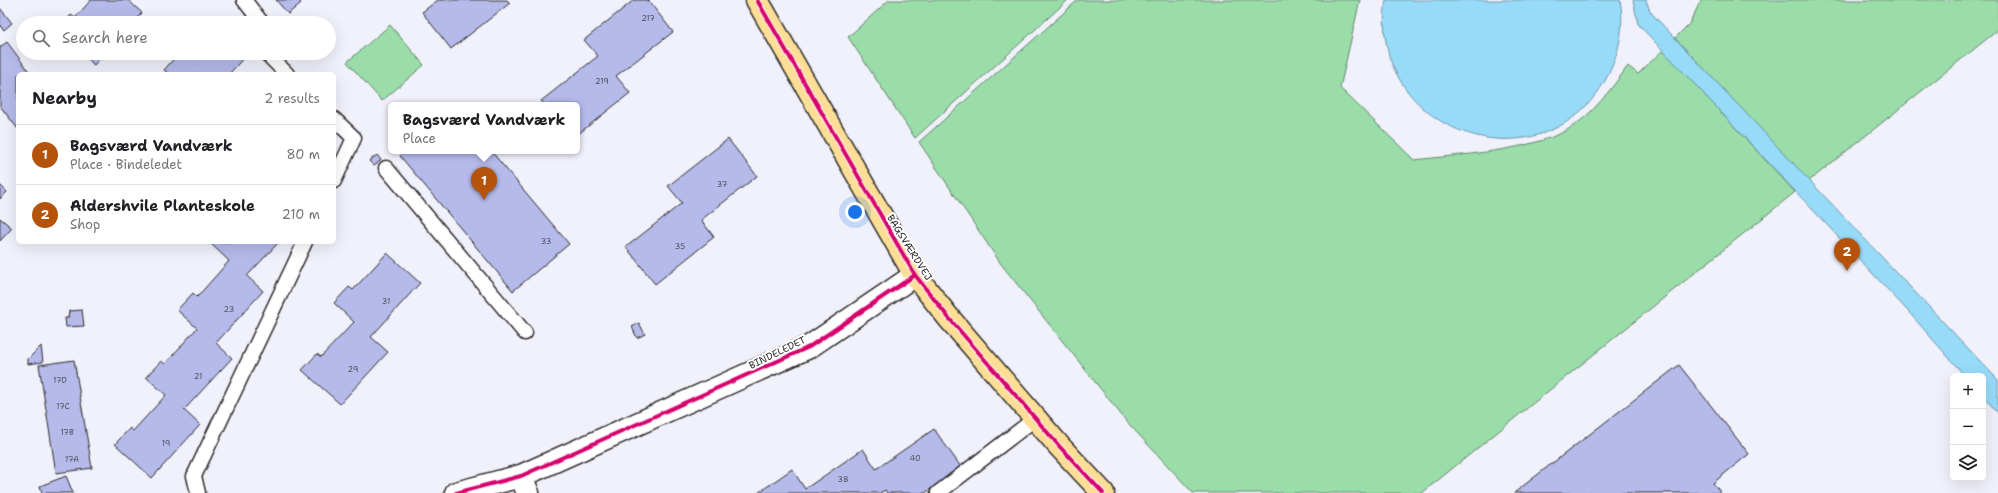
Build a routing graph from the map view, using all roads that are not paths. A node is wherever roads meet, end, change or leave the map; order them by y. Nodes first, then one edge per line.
1 (244, 0) edge
2 (757, 0) edge
3 (257, 16) edge
4 (273, 60) edge
5 (286, 72) edge
6 (336, 121) edge
7 (386, 168) dead end
8 (336, 177) edge
9 (304, 244) edge
10 (915, 275) junction
11 (525, 333) dead end
12 (1036, 418) junction
13 (524, 485) edge
14 (198, 493) edge
15 (456, 493) edge
16 (938, 493) edge
17 (1103, 493) edge

1 - 3 lane
2 - 10 main road, BAGSVÆRDVEJ
4 - 5 lane
6 - 8 lane
7 - 11 lane
9 - 14 lane
10 - 12 main road, BAGSVÆRDVEJ
10 - 13 street, BINDELEDET
12 - 16 lane
12 - 17 main road, BAGSVÆRDVEJ
13 - 15 street, BINDELEDET

